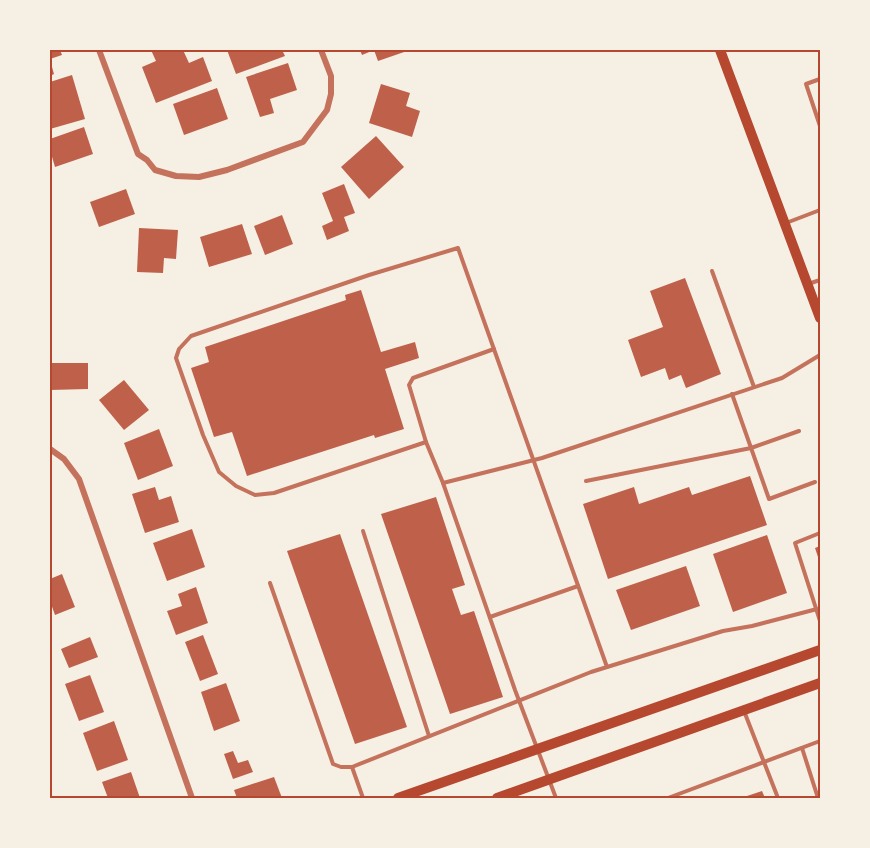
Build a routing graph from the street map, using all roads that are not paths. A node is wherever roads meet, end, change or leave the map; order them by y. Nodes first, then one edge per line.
1 (99, 50) edge
2 (321, 50) edge
3 (720, 50) edge
4 (820, 79) edge
5 (820, 126) edge
6 (820, 210) edge
7 (785, 223) junction
8 (712, 271) dead end
9 (820, 280) edge
10 (808, 284) junction
11 (820, 318) edge
12 (494, 349) junction
13 (820, 355) edge
14 (754, 387) junction
15 (732, 394) junction
16 (799, 431) dead end
17 (426, 442) junction
18 (751, 448) junction
19 (50, 449) edge
20 (533, 460) junction
21 (586, 481) dead end
22 (815, 482) dead end
23 (443, 483) junction
24 (363, 531) dead end
25 (820, 532) edge
26 (270, 583) dead end
27 (578, 586) junction
28 (816, 609) junction
29 (490, 617) junction
30 (820, 621) edge
31 (820, 651) edge
32 (607, 667) junction
33 (820, 682) edge
34 (520, 700) junction
35 (743, 710) junction
36 (429, 736) junction
37 (820, 741) edge
38 (802, 748) junction
39 (539, 749) junction
40 (763, 762) junction
41 (352, 767) junction
42 (549, 780) junction
43 (192, 798) edge
44 (363, 798) edge
45 (398, 798) edge
46 (500, 798) edge
47 (556, 798) edge
48 (668, 798) edge
49 (777, 798) edge
50 (818, 798) edge

1 - 2 street
3 - 7 main road
4 - 5 lane
6 - 7 lane
7 - 10 main road
8 - 14 lane
9 - 10 lane
10 - 11 main road
12 - 17 lane
12 - 17 lane
12 - 20 lane
13 - 14 lane
14 - 15 lane
15 - 18 lane
15 - 20 lane
16 - 18 lane
17 - 23 lane
18 - 21 lane
18 - 22 lane
19 - 43 street
20 - 23 lane
20 - 27 lane
23 - 29 lane
24 - 36 lane
25 - 28 lane
26 - 41 lane
27 - 29 lane
27 - 32 lane
28 - 30 lane
28 - 32 lane
29 - 34 lane
31 - 39 main road
32 - 34 lane
33 - 35 main road
34 - 36 lane
34 - 39 lane
35 - 40 lane
35 - 42 main road
36 - 41 lane
37 - 38 lane
38 - 40 lane
38 - 50 lane
39 - 42 lane
39 - 45 main road
40 - 48 lane
40 - 49 lane
41 - 44 lane
42 - 46 main road
42 - 47 lane

